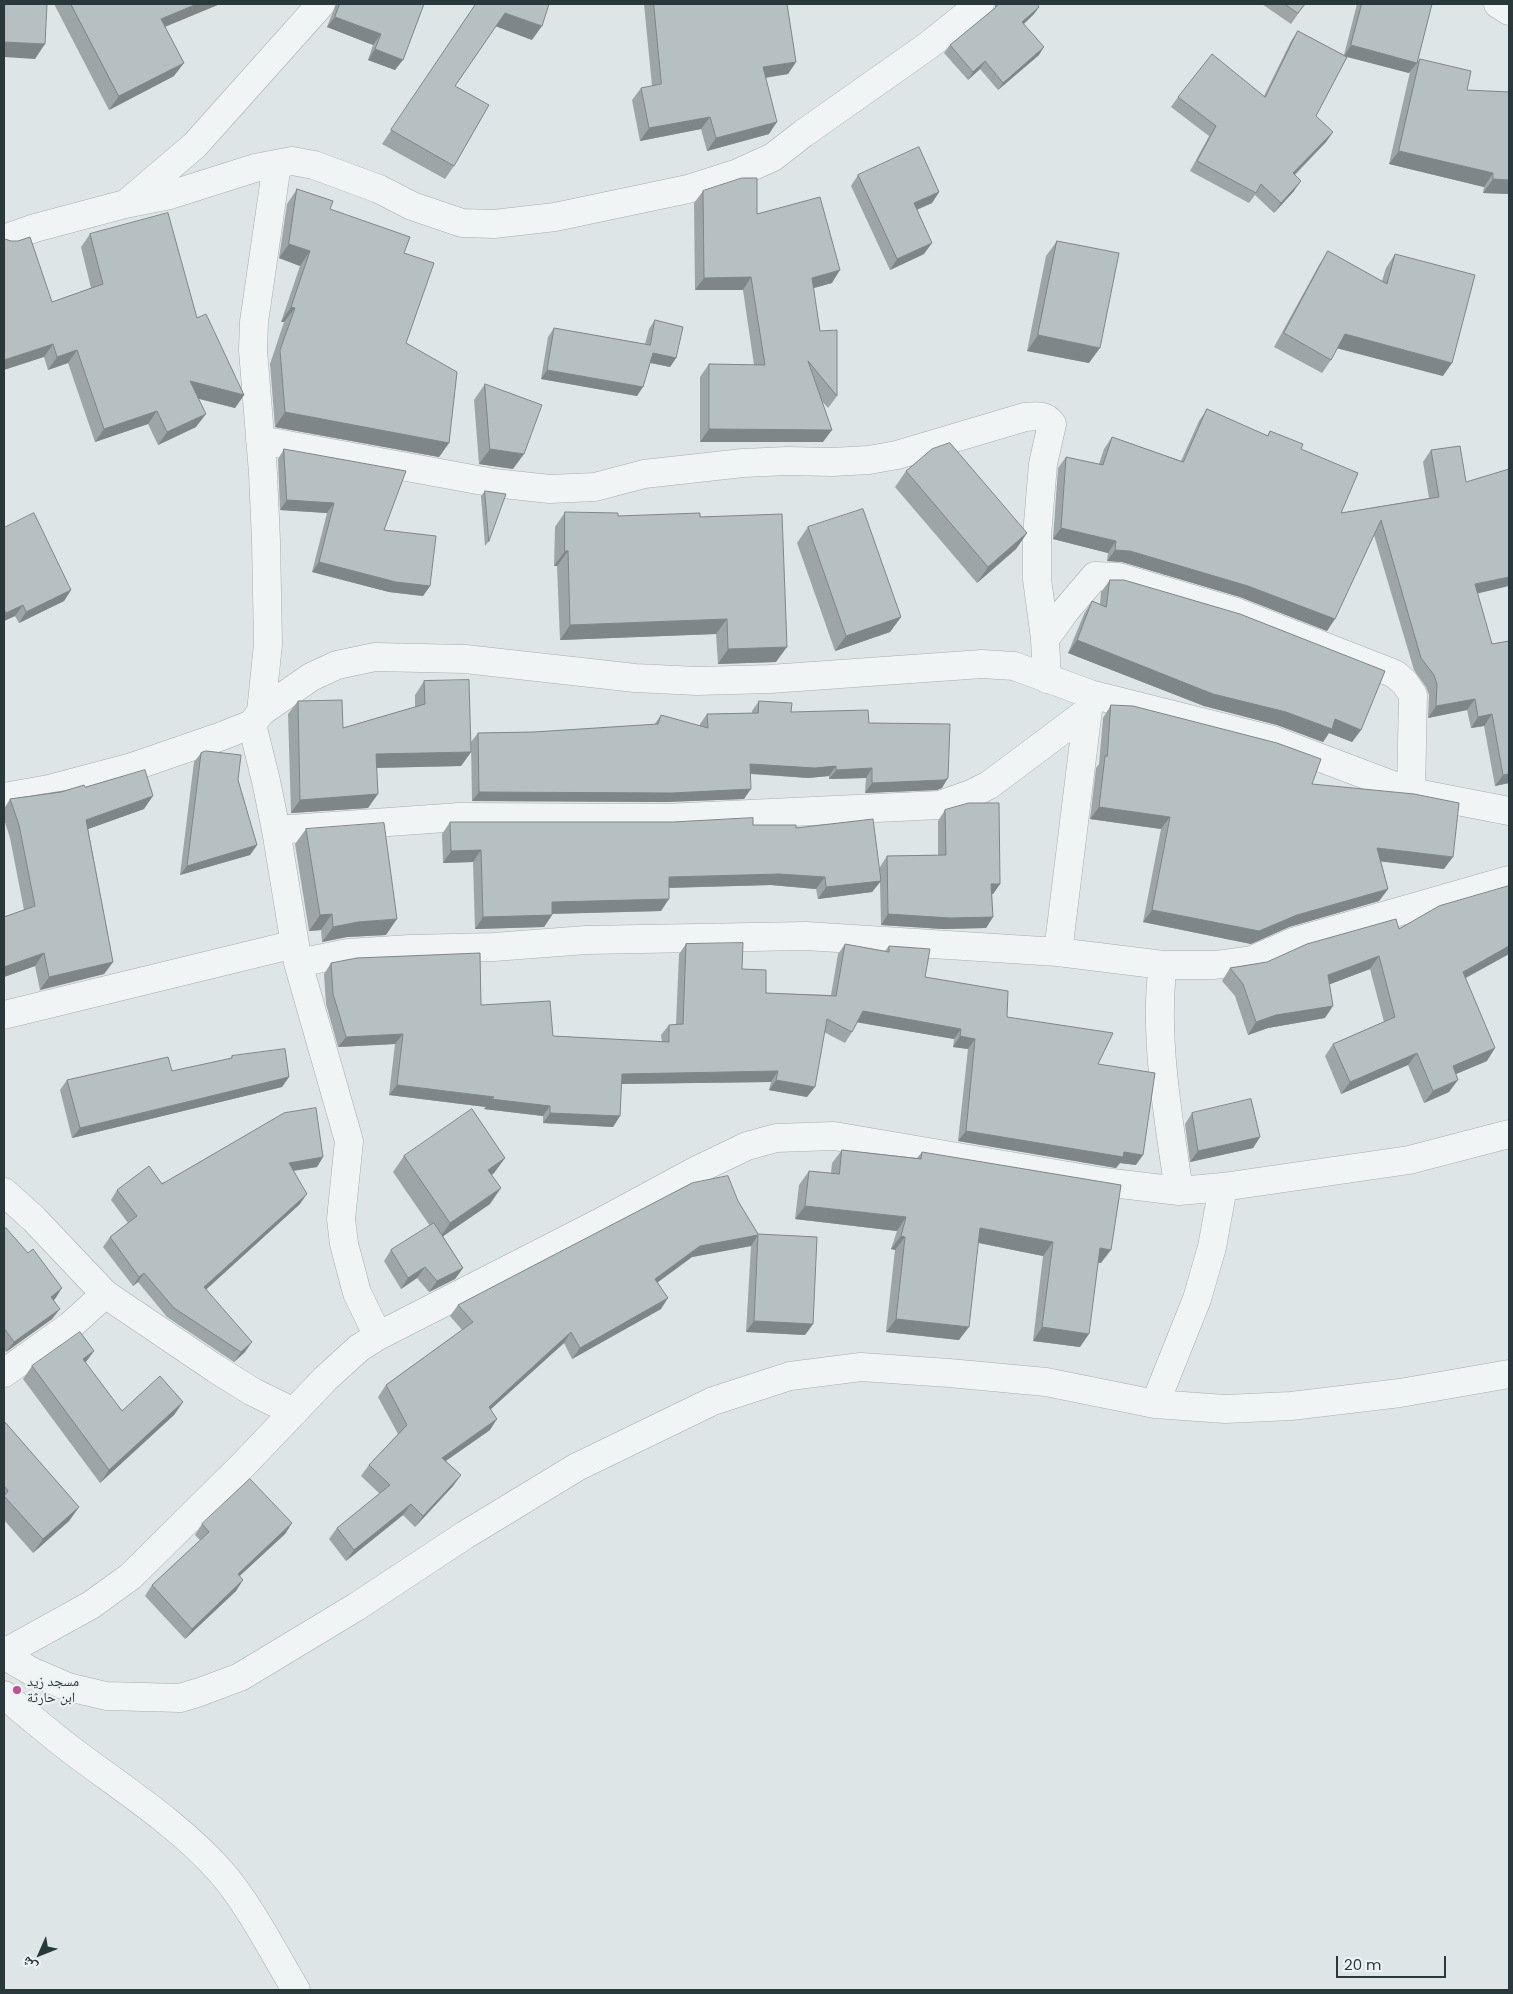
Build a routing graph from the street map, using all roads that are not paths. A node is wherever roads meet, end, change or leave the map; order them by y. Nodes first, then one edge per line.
1 (321, 4) edge
2 (980, 4) edge
3 (1498, 4) edge
4 (1509, 11) edge
5 (277, 164) junction
6 (125, 204) junction
7 (4, 239) edge
8 (260, 440) junction
9 (1045, 639) junction
10 (1047, 679) junction
11 (1089, 703) junction
12 (256, 718) junction
13 (1411, 792) junction
14 (4, 798) edge
15 (1509, 812) edge
16 (276, 830) junction
17 (1509, 880) edge
18 (1058, 952) junction
19 (296, 953) junction
20 (1164, 965) junction
21 (4, 1015) edge
22 (1509, 1134) edge
23 (1222, 1187) junction
24 (1179, 1191) junction
25 (4, 1192) edge
26 (105, 1294) junction
27 (378, 1336) junction
28 (4, 1373) edge
29 (1509, 1374) edge
30 (1156, 1404) junction
31 (294, 1412) junction
32 (4, 1654) edge
33 (4, 1695) edge
34 (295, 1989) edge

1 - 6 street
2 - 5 street
3 - 4 street
5 - 6 street
5 - 8 street
6 - 7 street
8 - 9 street
8 - 12 street
9 - 10 street
9 - 13 street
10 - 11 street
10 - 12 street
11 - 13 street
11 - 16 street
11 - 18 street
12 - 14 street
12 - 16 street
13 - 15 street
16 - 19 street
17 - 20 street
18 - 19 street
18 - 20 street
19 - 21 street
19 - 27 street
20 - 24 street
22 - 23 street
23 - 24 street
23 - 30 street
24 - 27 street
25 - 26 street
26 - 28 street
26 - 31 street
27 - 31 street
29 - 30 street
30 - 32 street
31 - 32 street
33 - 34 street

